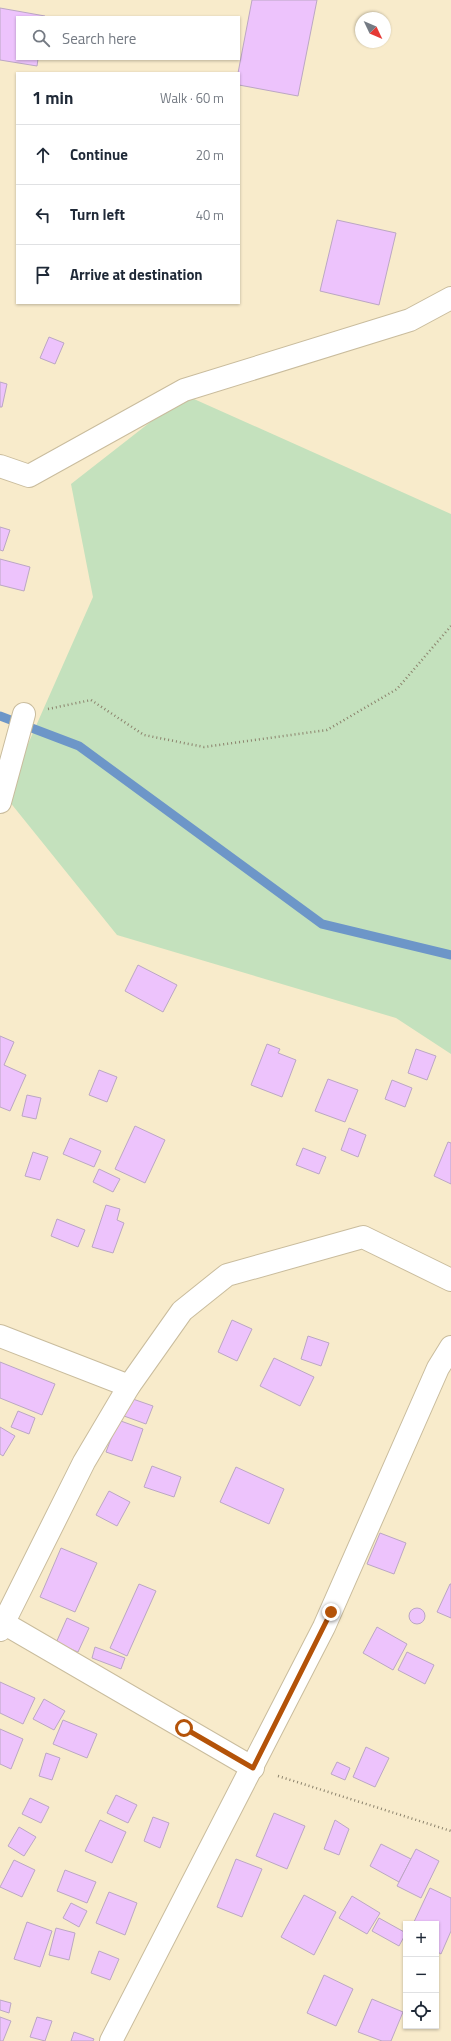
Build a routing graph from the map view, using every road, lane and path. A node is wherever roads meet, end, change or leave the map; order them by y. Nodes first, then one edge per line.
1 (451, 298) edge
2 (0, 466) edge
3 (451, 626) edge
4 (24, 714) joint
5 (0, 802) edge
6 (451, 1280) edge
7 (0, 1336) edge
8 (451, 1347) edge
9 (129, 1386) junction
10 (2, 1624) edge
11 (253, 1768) junction
12 (451, 1830) edge
13 (111, 2041) edge

1 - 2 street
3 - 4 path
4 - 5 street
6 - 9 street
7 - 9 street
8 - 11 street
9 - 10 street
10 - 11 street
11 - 12 path
11 - 13 street

